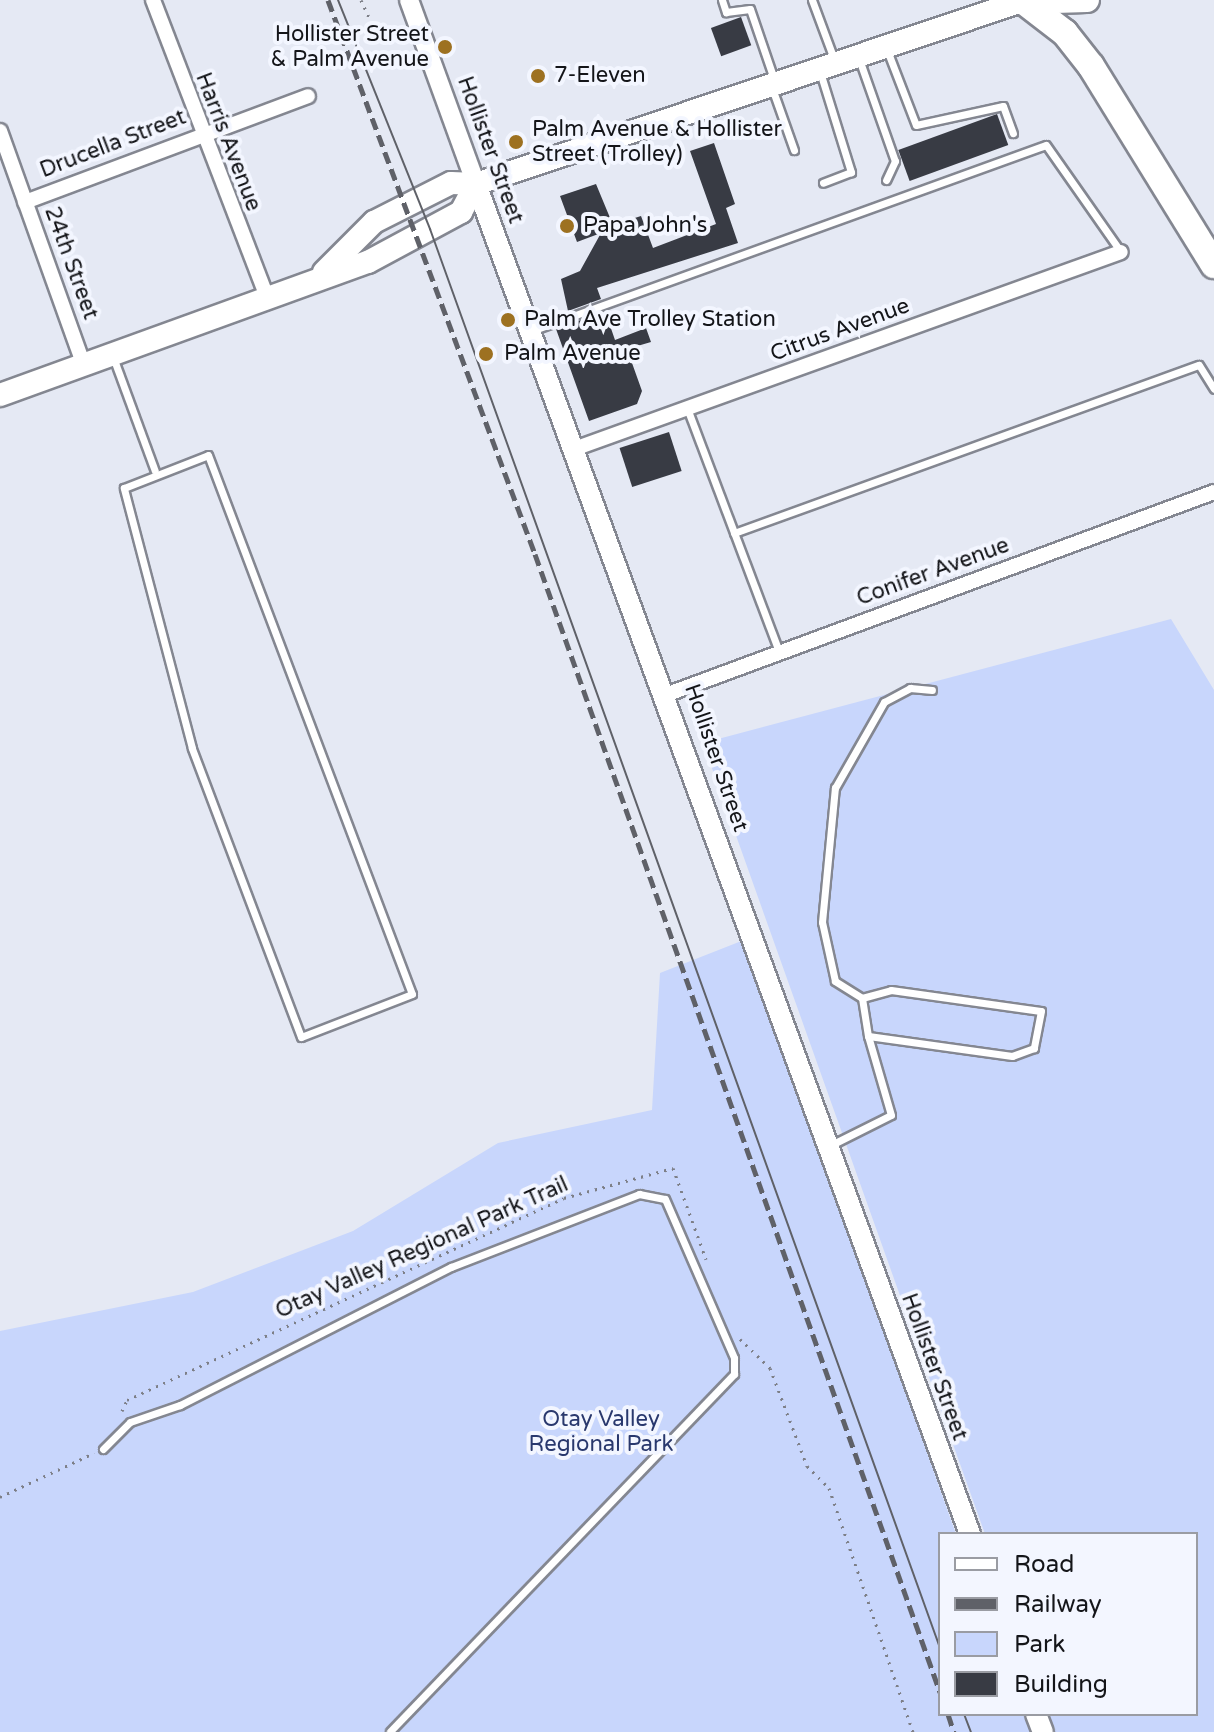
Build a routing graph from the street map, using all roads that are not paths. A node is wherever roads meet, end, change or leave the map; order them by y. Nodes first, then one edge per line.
1 (153, 0) edge
2 (409, 0) edge
3 (722, 0) edge
4 (812, 0) edge
5 (1087, 0) edge
6 (1023, 1) edge
7 (886, 48) junction
8 (858, 57) junction
9 (828, 67) junction
10 (774, 85) junction
11 (308, 96) dead end
12 (0, 131) edge
13 (200, 133) junction
14 (1013, 133) dead end
15 (794, 150) dead end
16 (886, 180) dead end
17 (823, 183) dead end
18 (476, 184) junction
19 (25, 202) junction
20 (1121, 252) joint
21 (1214, 265) edge
22 (324, 272) junction
23 (267, 297) junction
24 (534, 330) junction
25 (112, 355) junction
26 (84, 365) junction
27 (1214, 389) edge
28 (0, 395) edge
29 (687, 408) junction
30 (574, 449) junction
31 (155, 471) junction
32 (1214, 492) edge
33 (734, 533) junction
34 (779, 652) junction
35 (932, 690) dead end
36 (668, 694) junction
37 (862, 998) junction
38 (868, 1036) junction
39 (827, 1147) junction
40 (103, 1449) road end
41 (969, 1532) edge
42 (390, 1732) edge

1 - 13 street, Harris Avenue
2 - 18 street, Hollister Street
3 - 10 lane
4 - 9 lane
5 - 6 highway
6 - 7 main road
6 - 21 highway
7 - 8 main road
7 - 14 lane
8 - 9 main road
8 - 16 lane
9 - 10 main road
9 - 17 lane
10 - 15 lane
10 - 18 main road
11 - 13 street, Drucella Street
12 - 19 street, 24th Street
13 - 19 street, Drucella Street
13 - 23 street, Harris Avenue
18 - 22 main road
18 - 22 main road
18 - 24 main road, Hollister Street
19 - 26 street, 24th Street
20 - 24 lane
20 - 29 street, Citrus Avenue
22 - 23 main road
23 - 25 main road
24 - 30 main road, Hollister Street
25 - 26 main road
25 - 31 lane
26 - 28 main road
27 - 33 lane
29 - 30 street, Citrus Avenue
29 - 33 lane
30 - 36 main road, Hollister Street
31 - 31 lane
32 - 34 street, Conifer Avenue
33 - 34 lane
34 - 36 street, Conifer Avenue
35 - 37 lane
36 - 39 main road, Hollister Street
37 - 38 lane
37 - 38 lane
38 - 39 lane
39 - 41 main road, Hollister Street
40 - 42 lane

